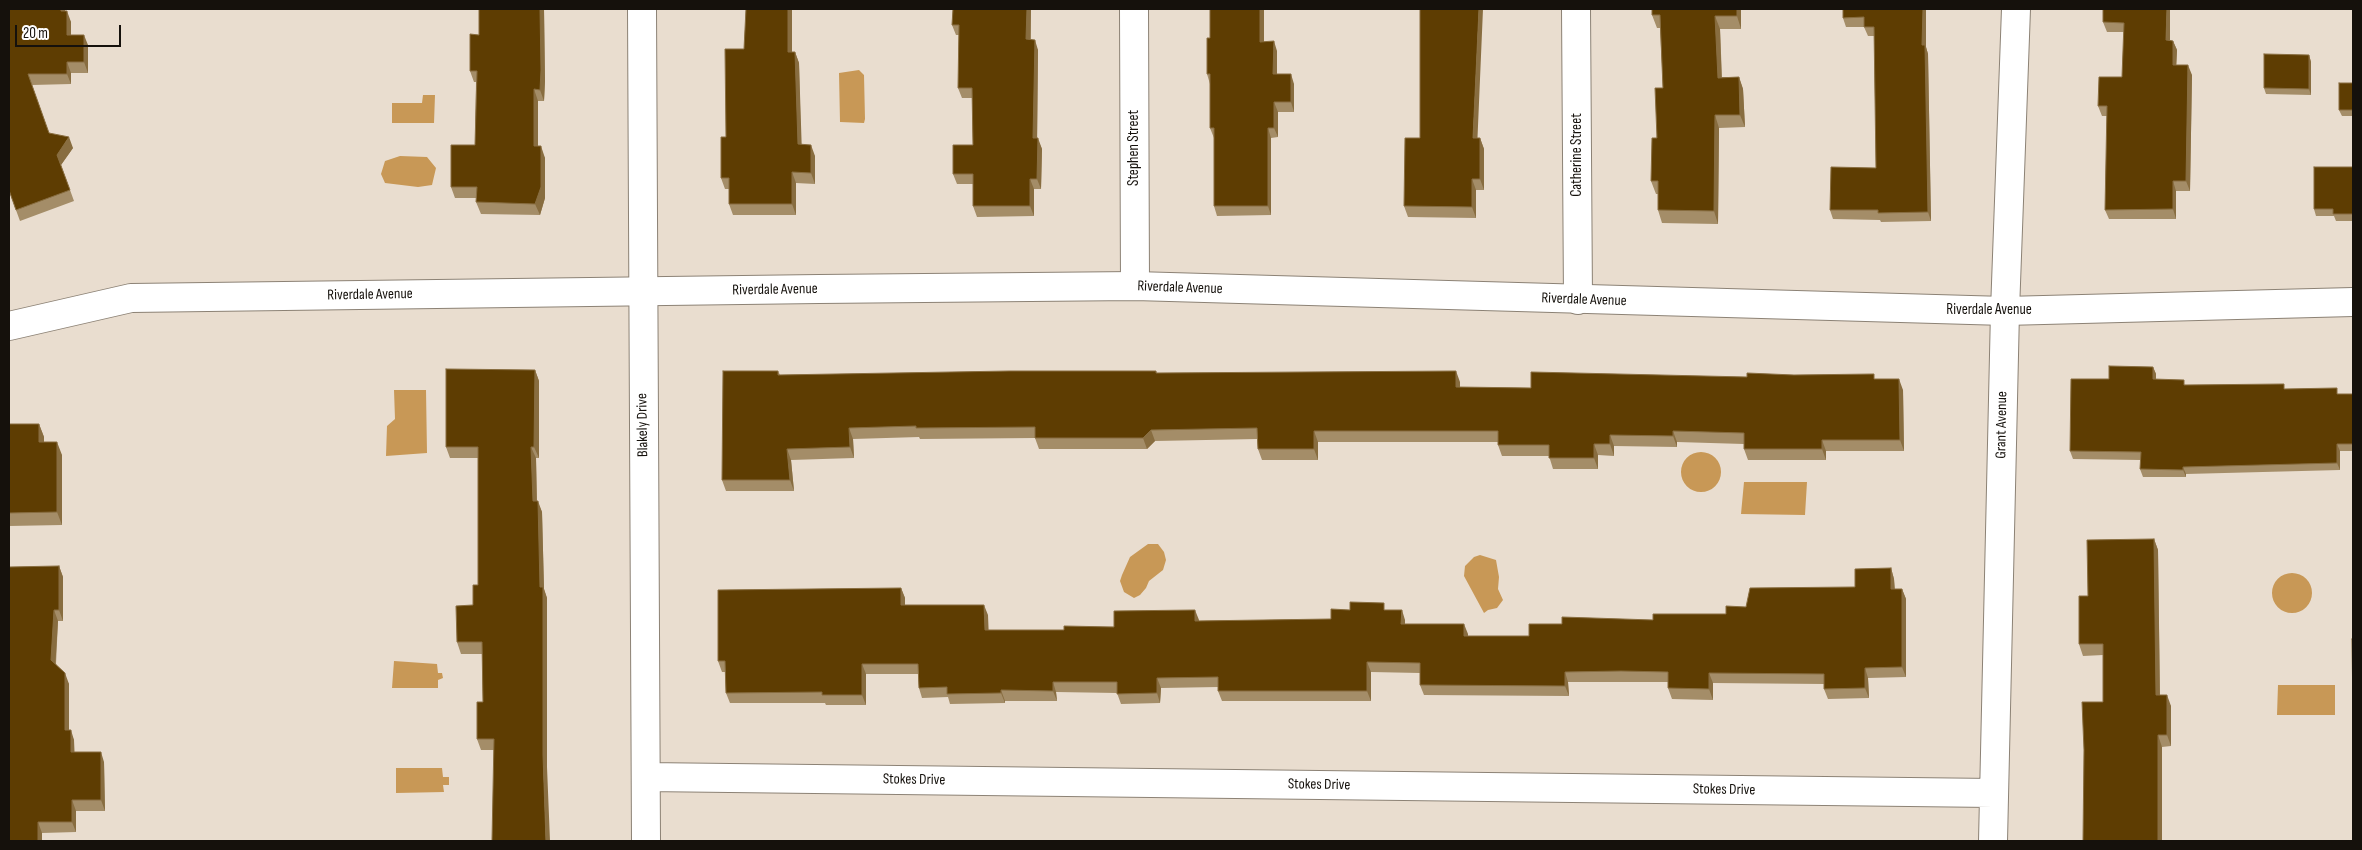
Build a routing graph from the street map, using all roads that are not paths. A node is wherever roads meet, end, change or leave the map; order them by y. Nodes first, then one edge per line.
1 (642, 9) edge
2 (1134, 9) edge
3 (1576, 9) edge
4 (2016, 9) edge
5 (1135, 286) junction
6 (642, 292) junction
7 (1578, 300) junction
8 (2353, 302) edge
9 (2005, 311) junction
10 (9, 326) edge
11 (646, 777) junction
12 (1993, 792) junction
13 (646, 841) edge
14 (1993, 841) edge

1 - 6 street, Blakely Drive
2 - 5 street, Stephen Street
3 - 7 street, Catherine Street
4 - 9 street, Grant Avenue
5 - 6 street, Riverdale Avenue
5 - 7 street, Riverdale Avenue
6 - 10 street, Riverdale Avenue
6 - 11 street, Blakely Drive
7 - 9 street, Riverdale Avenue
8 - 9 street, Riverdale Avenue
9 - 12 street, Grant Avenue
11 - 12 street, Stokes Drive
11 - 13 street, Blakely Drive
12 - 14 street, Grant Avenue

